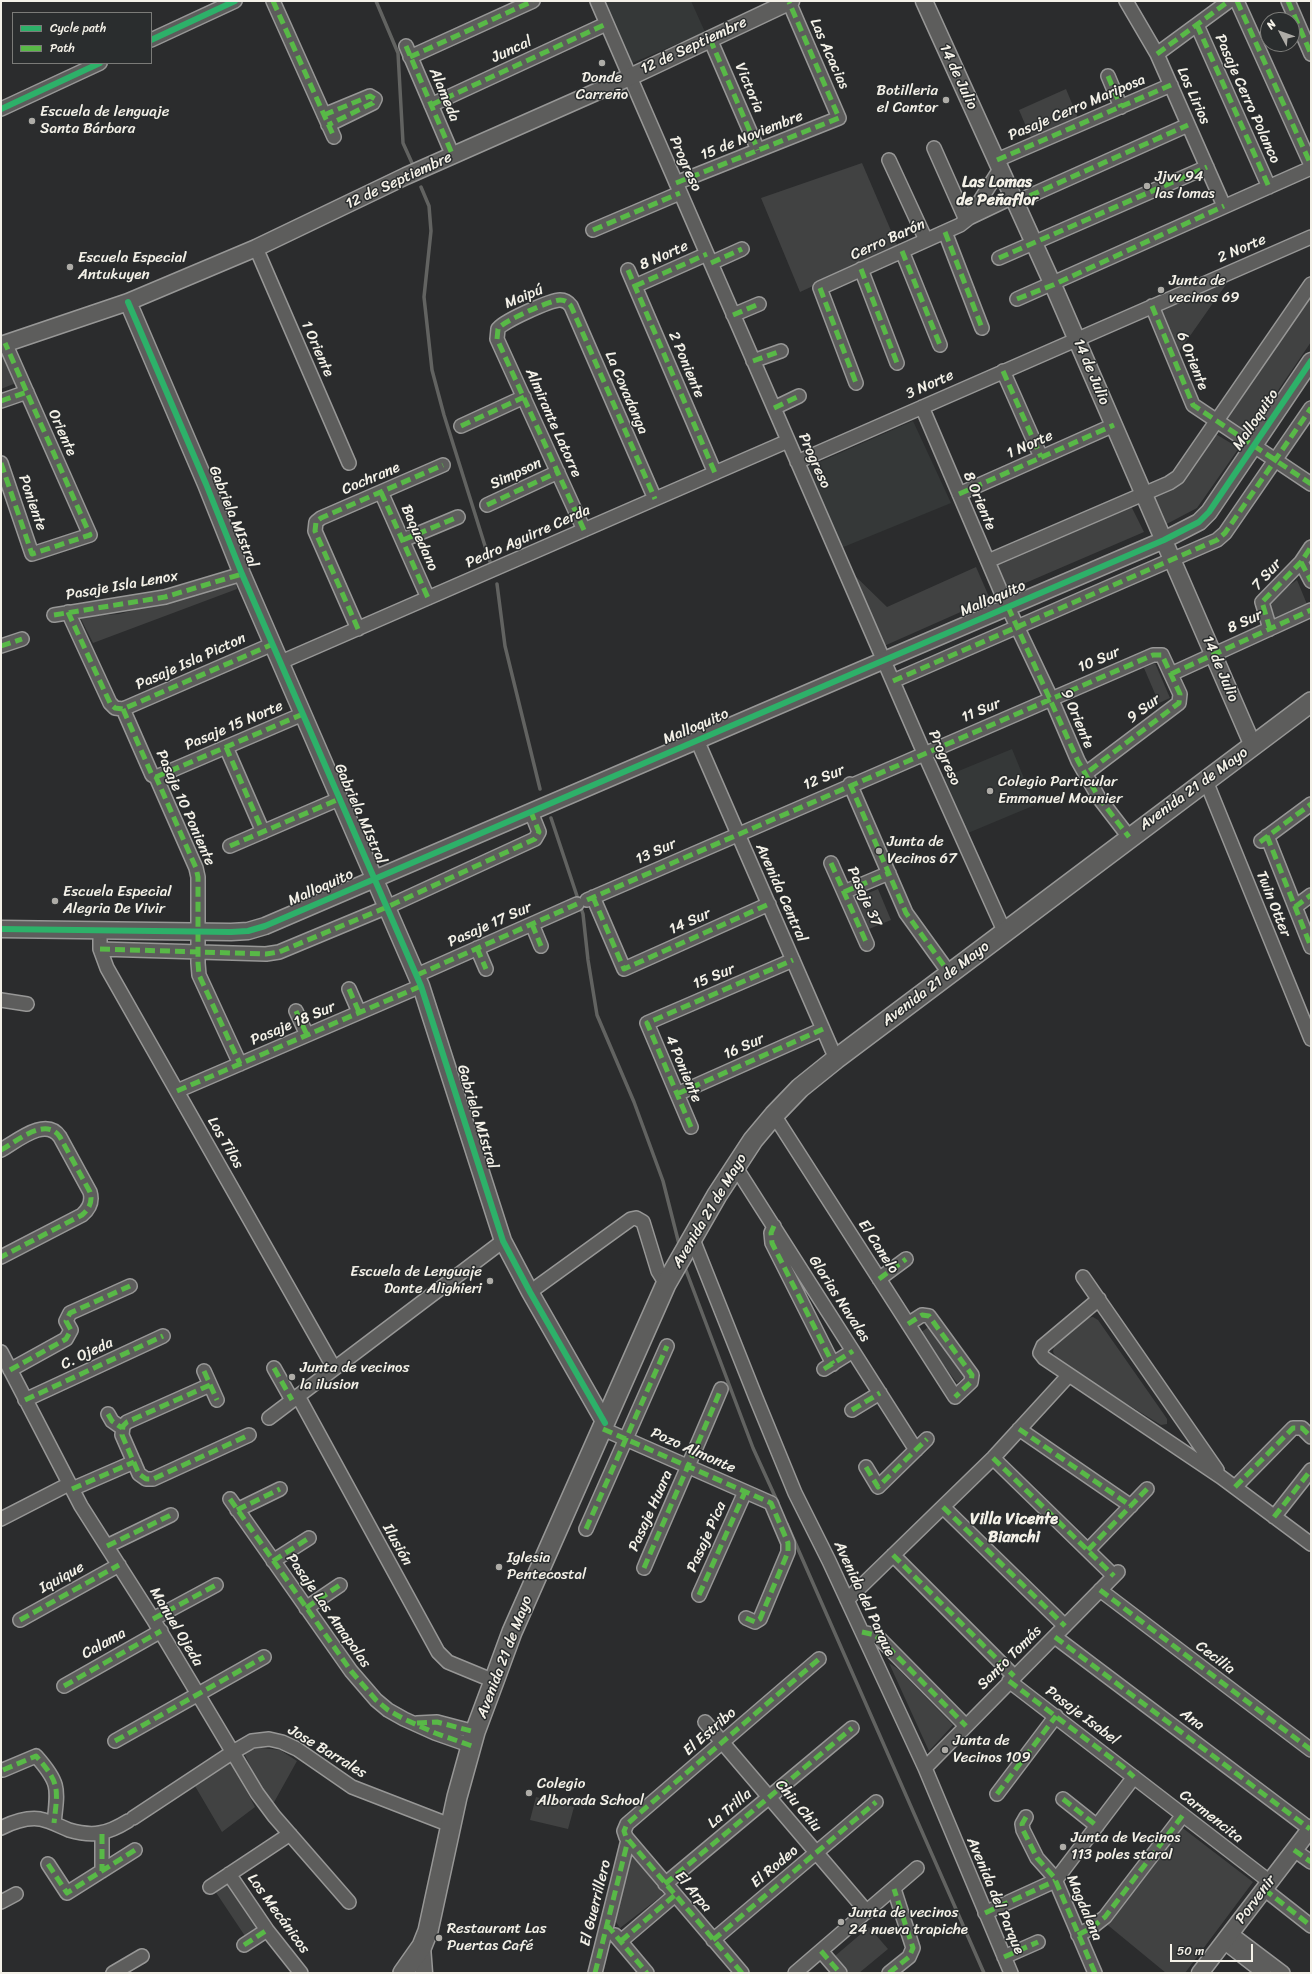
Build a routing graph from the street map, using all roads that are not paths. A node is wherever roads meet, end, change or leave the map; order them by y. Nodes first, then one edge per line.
1 (235, 1) edge
2 (273, 1) edge
3 (532, 1) edge
4 (596, 1) edge
5 (924, 1) edge
6 (1126, 1) edge
7 (1229, 1) edge
8 (1237, 1) edge
9 (1288, 1) edge
10 (790, 2) edge
11 (606, 24) junction
12 (1196, 25) junction
13 (710, 39) junction
14 (152, 40) edge
15 (1157, 54) junction
16 (1311, 54) edge
17 (98, 64) edge
18 (1108, 76) dead end
19 (630, 77) junction
20 (1171, 85) junction
21 (431, 105) junction
22 (1121, 107) junction
23 (1, 108) edge
24 (839, 118) joint
25 (1188, 125) junction
26 (334, 137) dead end
27 (934, 148) dead end
28 (758, 150) junction
29 (453, 156) junction
30 (889, 160) dead end
31 (999, 165) junction
32 (1311, 165) edge
33 (1207, 167) junction
34 (1311, 168) edge
35 (1269, 187) junction
36 (678, 188) junction
37 (1015, 200) junction
38 (1224, 206) junction
39 (967, 219) junction
40 (593, 230) dead end
41 (945, 232) junction
42 (1311, 237) edge
43 (926, 240) junction
44 (1034, 242) junction
45 (256, 248) junction
46 (742, 249) dead end
47 (902, 251) junction
48 (999, 258) dead end
49 (709, 259) junction
50 (628, 270) dead end
51 (861, 270) junction
52 (1311, 284) edge
53 (1053, 285) junction
54 (635, 286) junction
55 (1017, 299) dead end
56 (566, 301) joint
57 (128, 302) junction
58 (759, 304) dead end
59 (1152, 306) junction
60 (734, 315) junction
61 (982, 328) dead end
62 (498, 329) joint
63 (1076, 338) junction
64 (3, 344) edge
65 (940, 344) dead end
66 (781, 351) dead end
67 (1311, 361) edge
68 (754, 362) junction
69 (897, 363) dead end
70 (1003, 371) junction
71 (856, 383) dead end
72 (27, 392) junction
73 (800, 396) dead end
74 (524, 397) junction
75 (1, 401) edge
76 (922, 406) junction
77 (774, 408) junction
78 (1311, 408) edge
79 (1217, 421) junction
80 (1114, 425) junction
81 (461, 426) dead end
82 (788, 441) junction
83 (1254, 446) junction
84 (1041, 458) junction
85 (1275, 460) junction
86 (797, 462) junction
87 (1, 463) edge
88 (350, 463) dead end
89 (443, 465) dead end
90 (558, 472) junction
91 (715, 473) junction
92 (1311, 484) edge
93 (381, 492) junction
94 (959, 494) junction
95 (1144, 494) junction
96 (655, 499) junction
97 (487, 505) dead end
98 (458, 517) dead end
99 (584, 530) junction
100 (403, 540) junction
101 (1164, 540) junction
102 (1311, 547) edge
103 (32, 554) joint
104 (1172, 560) junction
105 (988, 561) junction
106 (1301, 562) junction
107 (242, 574) junction
108 (1311, 582) edge
109 (428, 598) junction
110 (1008, 607) junction
111 (1311, 610) edge
112 (68, 612) junction
113 (54, 615) dead end
114 (1018, 627) junction
115 (358, 629) junction
116 (1270, 629) junction
117 (22, 639) dead end
118 (273, 644) junction
119 (1, 646) edge
120 (1159, 654) joint
121 (1213, 654) junction
122 (884, 660) junction
123 (281, 662) junction
124 (1171, 674) junction
125 (893, 681) junction
126 (1051, 698) junction
127 (1311, 702) edge
128 (123, 709) junction
129 (303, 714) junction
130 (697, 740) junction
131 (1253, 746) junction
132 (226, 747) junction
133 (924, 753) junction
134 (1085, 774) junction
135 (156, 777) junction
136 (1206, 781) junction
137 (850, 784) junction
138 (339, 799) junction
139 (1311, 804) edge
140 (531, 812) junction
141 (263, 832) junction
142 (738, 833) junction
143 (1129, 837) junction
144 (230, 846) dead end
145 (831, 863) dead end
146 (889, 873) junction
147 (374, 879) junction
148 (844, 892) junction
149 (1311, 895) edge
150 (586, 900) junction
151 (769, 904) junction
152 (387, 907) junction
153 (1295, 907) junction
154 (532, 924) junction
155 (1, 929) edge
156 (100, 930) junction
157 (198, 932) junction
158 (1004, 933) junction
159 (867, 944) dead end
160 (541, 946) dead end
161 (1311, 947) edge
162 (477, 948) junction
163 (100, 949) junction
164 (198, 953) junction
165 (793, 960) junction
166 (486, 969) dead end
167 (950, 974) junction
168 (419, 980) junction
169 (349, 988) dead end
170 (1, 1000) edge
171 (27, 1004) dead end
172 (296, 1011) dead end
173 (359, 1012) junction
174 (647, 1023) joint
175 (823, 1029) junction
176 (307, 1035) junction
177 (1311, 1039) edge
178 (836, 1058) junction
179 (240, 1064) junction
180 (177, 1091) junction
181 (677, 1094) junction
182 (774, 1115) junction
183 (691, 1128) dead end
184 (1, 1150) edge
185 (735, 1166) junction
186 (774, 1226) junction
187 (503, 1241) junction
188 (685, 1249) junction
189 (1, 1257) edge
190 (906, 1259) dead end
191 (1083, 1277) dead end
192 (879, 1279) junction
193 (666, 1284) junction
194 (130, 1286) dead end
195 (530, 1292) junction
196 (1099, 1299) junction
197 (908, 1324) junction
198 (163, 1336) dead end
199 (667, 1346) dead end
200 (854, 1351) junction
201 (1, 1352) edge
202 (274, 1368) dead end
203 (334, 1368) junction
204 (10, 1370) junction
205 (204, 1371) dead end
206 (1069, 1375) junction
207 (210, 1385) junction
208 (721, 1389) dead end
209 (880, 1393) junction
210 (295, 1398) junction
211 (25, 1400) junction
212 (217, 1400) dead end
213 (852, 1410) dead end
214 (108, 1414) dead end
215 (269, 1418) dead end
216 (1183, 1421) junction
217 (604, 1426) junction
218 (122, 1428) junction
219 (1019, 1429) junction
220 (249, 1435) dead end
221 (1311, 1437) edge
222 (626, 1439) junction
223 (927, 1439) dead end
224 (1166, 1439) junction
225 (916, 1450) junction
226 (992, 1458) junction
227 (134, 1462) junction
228 (866, 1466) dead end
229 (688, 1467) junction
230 (1311, 1470) edge
231 (1221, 1477) junction
232 (71, 1487) junction
233 (1235, 1487) junction
234 (280, 1489) dead end
235 (1147, 1489) dead end
236 (745, 1492) junction
237 (230, 1499) dead end
238 (1131, 1506) junction
239 (942, 1507) junction
240 (237, 1510) junction
241 (171, 1515) dead end
242 (1274, 1517) junction
243 (1, 1519) edge
244 (586, 1529) dead end
245 (309, 1538) dead end
246 (1311, 1544) edge
247 (107, 1546) junction
248 (1088, 1550) junction
249 (893, 1555) junction
250 (273, 1561) junction
251 (119, 1565) junction
252 (644, 1568) dead end
253 (216, 1585) dead end
254 (340, 1585) dead end
255 (1100, 1590) junction
256 (699, 1595) dead end
257 (847, 1600) junction
258 (306, 1608) junction
259 (746, 1618) dead end
260 (153, 1619) junction
261 (20, 1620) dead end
262 (1065, 1626) junction
263 (161, 1631) junction
264 (862, 1632) junction
265 (1055, 1637) junction
266 (264, 1657) dead end
267 (819, 1660) dead end
268 (1012, 1678) junction
269 (494, 1681) junction
270 (64, 1686) dead end
271 (198, 1695) junction
272 (1056, 1716) junction
273 (705, 1722) dead end
274 (966, 1726) junction
275 (852, 1728) dead end
276 (474, 1739) junction
277 (115, 1741) dead end
278 (722, 1742) junction
279 (1311, 1750) edge
280 (233, 1752) junction
281 (925, 1768) junction
282 (3, 1770) dead end
283 (1134, 1777) junction
284 (997, 1794) dead end
285 (769, 1797) junction
286 (1063, 1799) dead end
287 (876, 1802) dead end
288 (1183, 1815) junction
289 (1026, 1817) dead end
290 (54, 1824) junction
291 (450, 1825) junction
292 (1097, 1826) junction
293 (1, 1828) edge
294 (1310, 1828) edge
295 (102, 1834) junction
296 (290, 1834) junction
297 (626, 1835) junction
298 (135, 1850) dead end
299 (1294, 1850) junction
300 (816, 1852) junction
301 (1311, 1862) edge
302 (48, 1864) dead end
303 (918, 1868) dead end
304 (102, 1871) junction
305 (229, 1874) junction
306 (1056, 1881) junction
307 (666, 1884) junction
308 (1267, 1886) junction
309 (210, 1887) dead end
310 (894, 1889) junction
311 (16, 1894) dead end
312 (675, 1895) junction
313 (1, 1902) edge
314 (349, 1902) dead end
315 (867, 1912) junction
316 (985, 1913) junction
317 (607, 1925) junction
318 (1311, 1926) edge
319 (267, 1930) junction
320 (1078, 1935) junction
321 (1227, 1938) junction
322 (713, 1940) junction
323 (621, 1941) junction
324 (1038, 1942) dead end
325 (244, 1945) dead end
326 (422, 1946) junction
327 (821, 1950) junction
328 (142, 1956) dead end
329 (1004, 1957) junction
330 (113, 1973) edge
331 (301, 1973) edge
332 (403, 1973) edge
333 (424, 1973) edge
334 (595, 1973) edge
335 (648, 1973) edge
336 (742, 1973) edge
337 (795, 1973) edge
338 (840, 1973) edge
339 (889, 1973) edge
340 (1010, 1973) edge
341 (1095, 1973) edge
342 (1200, 1973) edge
343 (1264, 1973) edge
344 (1283, 1973) edge

1 - 14 street
2 - 26 street
3 - 21 street, Alameda
4 - 11 street, Progreso
5 - 31 street, 14 de Julio
6 - 15 street, Los Lirios
7 - 12 street
8 - 32 street
9 - 16 street
10 - 13 street, 12 de Septiembre
10 - 24 street, Las Acacias
11 - 19 street, Progreso
11 - 21 street, Juncal
12 - 15 street
12 - 35 street, Pasaje Cerro Polanco
13 - 19 street, 12 de Septiembre
13 - 28 street, Victoria
15 - 20 street, Los Lirios
17 - 23 street
18 - 22 street
19 - 29 street, 12 de Septiembre
19 - 36 street, Progreso
20 - 22 street, Pasaje Cerro Mariposa
20 - 25 street, Los Lirios
21 - 29 street, Alameda
22 - 31 street, Pasaje Cerro Mariposa
24 - 28 street, 15 de Noviembre
25 - 33 street, Los Lirios
25 - 37 street, Cerro Barón
27 - 39 street
28 - 36 street, 15 de Noviembre
29 - 45 street, 12 de Septiembre
30 - 43 street
31 - 37 street, 14 de Julio
31 - 39 street, Cerro Barón
33 - 38 street, Los Lirios
33 - 44 street
34 - 35 street
35 - 38 street
36 - 40 street, 15 de Noviembre
36 - 49 street, Progreso
37 - 39 street, Cerro Barón
37 - 44 street, 14 de Julio
38 - 53 street
39 - 41 street, Cerro Barón
41 - 43 street, Cerro Barón
41 - 61 street
42 - 59 street, 2 Norte
43 - 47 street, Cerro Barón
44 - 48 street
44 - 53 street, 14 de Julio
45 - 57 street, 12 de Septiembre
45 - 88 street, 1 Oriente
46 - 49 street, 8 Norte
47 - 51 street, Cerro Barón
47 - 65 street
49 - 54 street, 8 Norte
49 - 60 street, Progreso
50 - 54 street, 2 Poniente
51 - 69 street
51 - 71 street, Cerro Barón
52 - 79 street, Malloquito
53 - 55 street
53 - 63 street, 14 de Julio
54 - 91 street, 2 Poniente
56 - 62 street, Maipú
56 - 96 street, La Covadonga
57 - 64 street, 12 de Septiembre
57 - 107 street, Gabriela MIstral
58 - 60 street
59 - 63 street, 2 Norte
59 - 79 street, 6 Oriente
60 - 68 street, Progreso
62 - 74 street, Almirante Latorre
63 - 70 street, 3 Norte
63 - 80 street, 14 de Julio
64 - 72 street, Oriente
66 - 68 street
67 - 83 street, Malloquito
68 - 77 street, Progreso
70 - 76 street, 3 Norte
70 - 84 street
72 - 75 street
72 - 103 street, Oriente
73 - 77 street
74 - 81 street
74 - 90 street, Almirante Latorre
76 - 86 street, 3 Norte
76 - 94 street, 8 Oriente
77 - 82 street, Progreso
78 - 85 street
79 - 83 street, 6 Oriente
79 - 95 street, Malloquito
80 - 84 street, 1 Norte
80 - 95 street, 14 de Julio
82 - 86 street, Progreso
82 - 91 street, Pedro Aguirre Cerda
83 - 85 street, 6 Oriente
83 - 101 street, Malloquito
84 - 94 street, 1 Norte
85 - 92 street, 6 Oriente
85 - 104 street
86 - 122 street, Progreso
87 - 103 street, Poniente
89 - 93 street, Cochrane
90 - 97 street, Simpson
90 - 99 street, Almirante Latorre
91 - 96 street, Pedro Aguirre Cerda
93 - 100 street, Baquedano
93 - 115 street, Cochrane
94 - 105 street, 8 Oriente
95 - 101 street, 14 de Julio
95 - 105 street, Malloquito
96 - 99 street, Pedro Aguirre Cerda
98 - 100 street
99 - 109 street, Pedro Aguirre Cerda
100 - 109 street, Baquedano
101 - 104 street, 14 de Julio
101 - 110 street, Malloquito
102 - 106 street, 7 Sur
104 - 114 street
104 - 121 street, 14 de Julio
105 - 110 street, 8 Oriente
106 - 108 street
106 - 116 street, 7 Sur
107 - 112 street, Pasaje Isla Lenox
107 - 118 street, Gabriela MIstral
109 - 115 street, Pedro Aguirre Cerda
110 - 114 street, 9 Oriente
110 - 122 street, Malloquito
111 - 116 street, 8 Sur
112 - 113 street, Pasaje Isla Lenox
112 - 128 street
114 - 125 street
114 - 126 street, 9 Oriente
115 - 123 street, Pedro Aguirre Cerda
116 - 121 street, 8 Sur
117 - 119 street
118 - 123 street, Gabriela MIstral
118 - 128 street, Pasaje Isla Picton
120 - 124 street, 9 Sur
120 - 126 street, 10 Sur
121 - 124 street, 8 Sur
121 - 131 street, 14 de Julio
122 - 125 street, Progreso
122 - 130 street, Malloquito
123 - 129 street, Gabriela MIstral
124 - 134 street, 9 Sur
125 - 133 street, Progreso
126 - 133 street, 11 Sur
126 - 134 street, 9 Oriente
127 - 131 main road, Avenida 21 de Mayo
128 - 135 street, Pasaje 10 Poniente
129 - 132 street, Pasaje 15 Norte
129 - 138 street, Gabriela MIstral
130 - 140 street, Malloquito
130 - 142 street, Avenida Central
131 - 136 main road, Avenida 21 de Mayo
132 - 135 street, Pasaje 15 Norte
132 - 141 street
133 - 137 street, 12 Sur
133 - 158 street, Progreso
134 - 143 street, 9 Oriente
135 - 157 street, Pasaje 10 Poniente
136 - 143 main road, Avenida 21 de Mayo
136 - 177 street, Twin Otter
137 - 142 street, 12 Sur
137 - 146 street
138 - 141 street
138 - 147 street, Gabriela MIstral
139 - 153 street
140 - 147 street, Malloquito
140 - 152 street
141 - 144 street
142 - 150 street, 13 Sur
142 - 151 street, Avenida Central
143 - 158 main road, Avenida 21 de Mayo
145 - 148 street, Pasaje 37
146 - 148 street
146 - 167 street
147 - 152 street, Gabriela MIstral
147 - 157 street, Malloquito
148 - 159 street, Pasaje 37
149 - 153 street
150 - 151 street, 14 Sur
150 - 154 street, Pasaje 17 Sur
151 - 165 street, Avenida Central
152 - 164 street
152 - 168 street, Gabriela MIstral
153 - 161 street
154 - 160 street
154 - 162 street, Pasaje 17 Sur
155 - 156 street, Malloquito
156 - 157 street, Malloquito
156 - 163 street, Los Tilos
157 - 164 street, Pasaje 10 Poniente
158 - 167 main road, Avenida 21 de Mayo
162 - 166 street
162 - 168 street, Pasaje 17 Sur
163 - 164 street
163 - 180 street, Los Tilos
164 - 179 street, Pasaje 10 Poniente
165 - 174 street, 15 Sur
165 - 175 street, Avenida Central
167 - 178 main road, Avenida 21 de Mayo
168 - 173 street, Pasaje 18 Sur
168 - 187 street, Gabriela MIstral
169 - 173 street
170 - 171 street
172 - 176 street
173 - 176 street, Pasaje 18 Sur
174 - 181 street, 4 Poniente
175 - 178 street, Avenida Central
175 - 181 street, 16 Sur
176 - 179 street, Pasaje 18 Sur
178 - 182 main road, Avenida 21 de Mayo
179 - 180 street, Pasaje 18 Sur
180 - 203 street, Los Tilos
181 - 183 street, 4 Poniente
182 - 185 main road, Avenida 21 de Mayo
182 - 192 street, El Canelo
184 - 189 street
185 - 186 street, Glorias Navales
185 - 188 main road, Avenida 21 de Mayo
186 - 200 street, Glorias Navales
186 - 200 street
187 - 195 street, Gabriela MIstral
187 - 203 street
188 - 193 main road, Avenida 21 de Mayo
188 - 257 street, Avenida del Parque
190 - 192 street
191 - 196 street
192 - 197 street, El Canelo
193 - 195 street
193 - 217 main road, Avenida 21 de Mayo
194 - 204 street
195 - 217 street, Gabriela MIstral
196 - 206 street
196 - 216 street
197 - 197 street, El Canelo
198 - 211 street, C. Ojeda
199 - 222 street
200 - 209 street, Glorias Navales
201 - 204 street, Manuel Ojeda
202 - 210 street, Ilusión
203 - 210 street
204 - 211 street, Manuel Ojeda
205 - 207 street
206 - 219 street
206 - 224 street
207 - 212 street
207 - 218 street
208 - 229 street, Pasaje Huara
209 - 213 street
209 - 225 street, Glorias Navales
210 - 215 street
210 - 269 street, Ilusión
211 - 232 street, Manuel Ojeda
214 - 218 street
216 - 224 street
216 - 231 street
217 - 222 street, Pozo Almonte
217 - 269 main road, Avenida 21 de Mayo
218 - 227 street
219 - 226 street
219 - 238 street
220 - 227 street
221 - 233 street
222 - 229 street, Pozo Almonte
222 - 244 street
223 - 225 street
224 - 231 street
225 - 228 street
226 - 239 street
226 - 248 street
227 - 232 street
229 - 236 street, Pozo Almonte
229 - 252 street, Pasaje Huara
230 - 242 street
231 - 233 street
232 - 243 street
232 - 247 street, Manuel Ojeda
233 - 242 street
234 - 240 street
235 - 238 street
236 - 256 street, Pasaje Pica
236 - 259 street, Pozo Almonte
237 - 240 street, Pasaje Las Amapolas
238 - 248 street
239 - 249 street
239 - 262 street
240 - 250 street, Pasaje Las Amapolas
241 - 247 street
242 - 246 street
245 - 250 street
247 - 251 street, Manuel Ojeda
248 - 255 street, Santo Tomás
249 - 257 street
249 - 268 street, Pasaje Isabel
250 - 258 street, Pasaje Las Amapolas
251 - 260 street, Manuel Ojeda
251 - 261 street, Iquique
253 - 260 street
254 - 258 street
255 - 262 street, Santo Tomás
255 - 279 street, Cecilia
257 - 264 street, Avenida del Parque
258 - 276 street, Pasaje Las Amapolas
260 - 263 street, Manuel Ojeda
262 - 265 street, Santo Tomás
263 - 270 street, Calama
263 - 271 street, Manuel Ojeda
264 - 274 street
264 - 281 street, Avenida del Parque
265 - 268 street, Santo Tomás
265 - 294 street, Ana
266 - 271 street
267 - 278 street, El Estribo
268 - 272 street, Pasaje Isabel
268 - 274 street, Santo Tomás
269 - 276 main road, Avenida 21 de Mayo
271 - 277 street
271 - 280 street, Manuel Ojeda
272 - 283 street, Pasaje Isabel
272 - 284 street
273 - 278 street, Chiu Chiu
274 - 281 street, Santo Tomás
275 - 285 street, La Trilla
276 - 291 main road, Avenida 21 de Mayo
278 - 285 street, Chiu Chiu
278 - 297 street, El Estribo
280 - 291 street, Jose Barrales
280 - 295 street, Jose Barrales
280 - 296 street, Manuel Ojeda
281 - 316 street, Avenida del Parque
282 - 290 street
283 - 288 street, Carmencita
283 - 292 street
285 - 300 street, Chiu Chiu
285 - 307 street, La Trilla
286 - 292 street
287 - 300 street, El Rodeo
288 - 308 street, Carmencita
288 - 320 street
289 - 306 street, Magdalena
290 - 293 street, Jose Barrales
290 - 295 street, Jose Barrales
291 - 326 main road, Avenida 21 de Mayo
292 - 306 street
294 - 299 street, Porvenir
295 - 304 street
296 - 305 street, Los Mecánicos
296 - 314 street, Manuel Ojeda
297 - 307 street, El Arpa
297 - 317 street, El Guerrillero
298 - 304 street
299 - 301 street
299 - 308 street, Porvenir
300 - 315 street, Chiu Chiu
300 - 322 street, El Rodeo
302 - 304 street
303 - 310 street
305 - 309 street, Los Mecánicos
305 - 319 street, Los Mecánicos
306 - 316 street
306 - 320 street, Magdalena
307 - 312 street, El Arpa
308 - 318 street, Carmencita
308 - 321 street, Porvenir
310 - 315 street
310 - 339 street
311 - 313 street
312 - 322 street, El Arpa
312 - 323 street
315 - 327 street
316 - 329 street, Avenida del Parque
317 - 323 street
317 - 334 street, El Guerrillero
319 - 325 street
319 - 331 street, Los Mecánicos
320 - 341 street, Magdalena
321 - 342 street, Porvenir
321 - 343 street
321 - 344 street
322 - 336 street, El Arpa
323 - 335 street
324 - 329 street
326 - 332 main road, Avenida 21 de Mayo
326 - 333 street
327 - 337 street
327 - 338 street
328 - 330 street
329 - 340 street, Avenida del Parque

